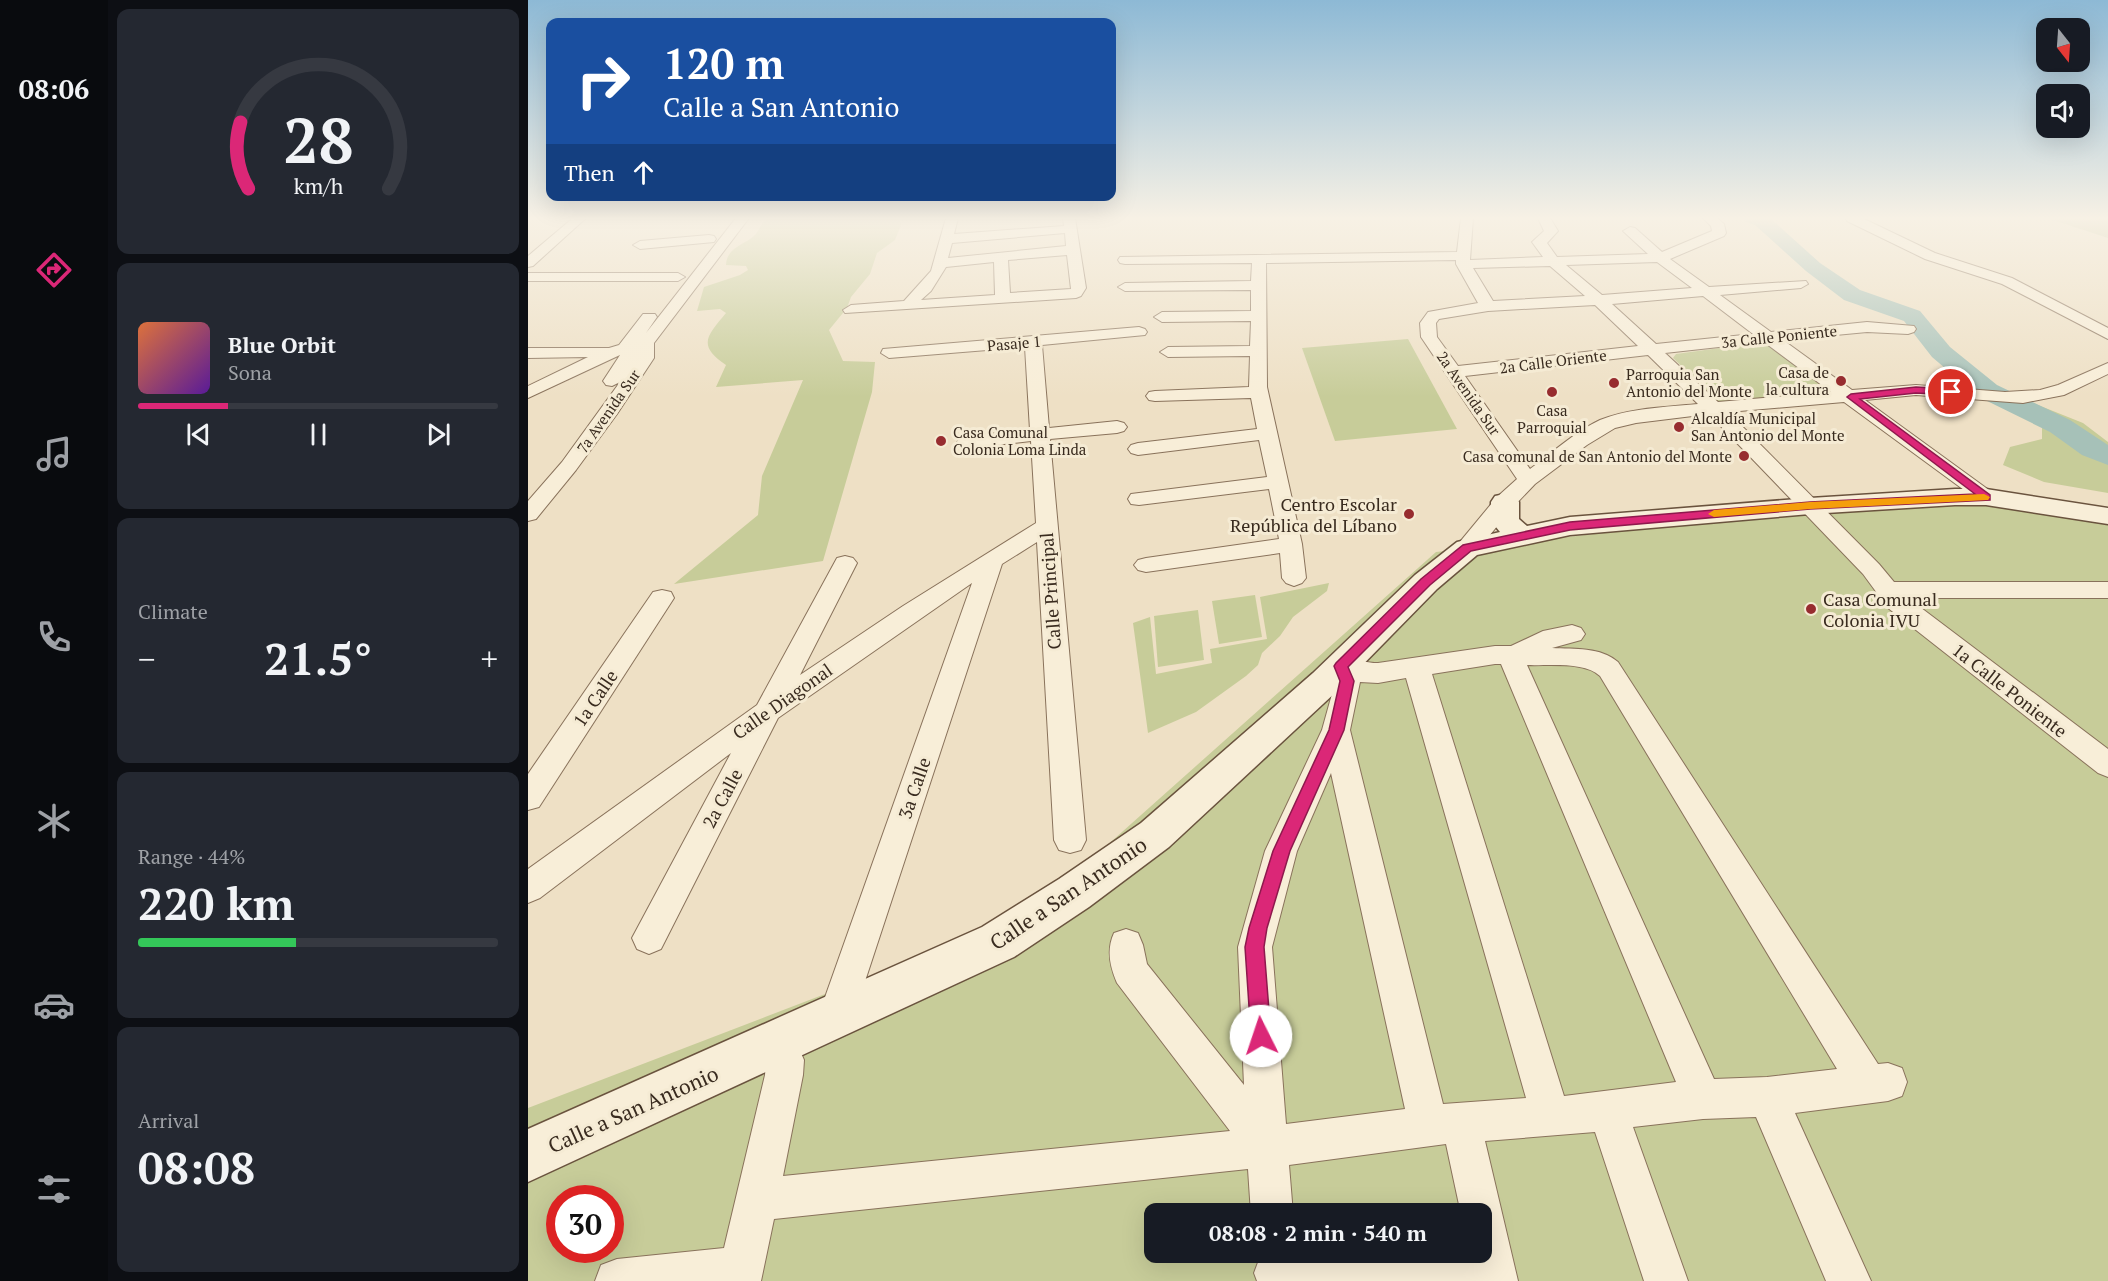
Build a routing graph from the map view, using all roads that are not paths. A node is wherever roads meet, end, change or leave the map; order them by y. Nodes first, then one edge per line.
1 (677, 278) edge
2 (697, 278) edge
3 (933, 278) edge
4 (1002, 278) edge
5 (1077, 278) edge
6 (1258, 278) edge
7 (1473, 278) edge
8 (1573, 278) edge
9 (1688, 278) edge
10 (1995, 278) edge
11 (1801, 284) dead end
12 (1258, 285) junction
13 (1125, 286) dead end
14 (1708, 292) junction
15 (1003, 299) junction
16 (1599, 300) junction
17 (912, 304) junction
18 (1488, 306) junction
19 (851, 310) dead end
20 (1258, 316) junction
21 (1162, 317) dead end
22 (1908, 329) dead end
23 (1139, 332) dead end
24 (2108, 334) edge
25 (1769, 337) junction
26 (1033, 341) junction
27 (646, 343) junction
28 (2108, 347) edge
29 (619, 350) junction
30 (1650, 350) junction
31 (1257, 351) junction
32 (1168, 352) dead end
33 (528, 353) edge
34 (889, 353) dead end
35 (2108, 353) edge
36 (2108, 368) edge
37 (1455, 372) junction
38 (1259, 392) junction
39 (528, 393) edge
40 (1155, 396) dead end
41 (1851, 397) junction
42 (1702, 409) junction
43 (1117, 427) dead end
44 (1268, 433) junction
45 (1039, 434) junction
46 (967, 442) dead end
47 (1138, 449) dead end
48 (1528, 480) junction
49 (1278, 482) junction
50 (528, 489) edge
51 (1986, 497) junction
52 (1139, 499) dead end
53 (1505, 502) junction
54 (1810, 506) junction
55 (528, 513) edge
56 (2108, 516) edge
57 (1045, 527) junction
58 (1520, 536) junction
59 (1291, 544) junction
60 (1467, 548) junction
61 (992, 559) junction
62 (845, 563) dead end
63 (1146, 565) dead end
64 (1294, 578) dead end
65 (2108, 590) edge
66 (1887, 591) junction
67 (662, 598) dead end
68 (1572, 634) dead end
69 (1511, 658) junction
70 (1341, 666) junction
71 (1417, 669) junction
72 (769, 709) junction
73 (1336, 730) junction
74 (2108, 765) edge
75 (528, 798) edge
76 (1070, 840) dead end
77 (528, 888) edge
78 (649, 938) dead end
79 (1126, 945) dead end
80 (836, 1017) junction
81 (778, 1043) junction
82 (1767, 1097) junction
83 (1703, 1100) junction
84 (1608, 1111) junction
85 (1551, 1117) junction
86 (1445, 1125) junction
87 (1268, 1148) junction
88 (528, 1156) edge
89 (758, 1200) junction
90 (1271, 1203) edge
91 (1477, 1203) edge
92 (1275, 1269) edge
93 (1494, 1272) edge
94 (740, 1275) edge
95 (617, 1281) edge
96 (1666, 1281) edge
97 (1849, 1281) edge

1 - 29 street, 7a Avenida Sur
2 - 27 street, 7a Avenida Sur
3 - 17 street
4 - 15 street
5 - 15 street
6 - 12 street
7 - 18 street
8 - 16 street, 1a Calle Poniente
9 - 14 street
10 - 24 street
11 - 14 street
12 - 13 street
12 - 20 street
14 - 16 street
14 - 25 street
15 - 17 street
16 - 18 street
16 - 30 street, 1a Calle Poniente
17 - 19 street
18 - 37 street, 2a Avenida Sur
20 - 21 street
20 - 31 street
22 - 25 street, 3a Calle Poniente
23 - 26 street, Pasaje 1
25 - 30 street, 3a Calle Poniente
25 - 41 street
26 - 34 street, Pasaje 1
26 - 45 street, Calle Principal
27 - 29 street
27 - 55 street, 7a Avenida Sur
28 - 35 street
29 - 33 street
29 - 39 street
29 - 50 street, 7a Avenida Sur
30 - 37 street, 2a Calle Oriente
30 - 42 street, 1a Calle Poniente
31 - 32 street
31 - 38 street
36 - 41 street
37 - 48 street, 2a Avenida Sur
38 - 40 street
38 - 44 street
41 - 42 street
41 - 51 street
42 - 48 street
42 - 54 street, 1a Calle Poniente
43 - 45 street
44 - 47 street
44 - 49 street
45 - 46 street
45 - 57 street, Calle Principal
48 - 53 street
49 - 52 street
49 - 59 street
51 - 54 street
51 - 56 street
53 - 58 street
53 - 60 street
54 - 58 street
54 - 66 street, 1a Calle Poniente
57 - 61 street, Calle Diagonal
57 - 76 street, Calle Principal
58 - 60 street
59 - 63 street
59 - 64 street
60 - 70 street, Calle a San Antonio
61 - 72 street, Calle Diagonal
61 - 80 street, 3a Calle
62 - 72 street, 2a Calle
65 - 66 street
66 - 74 street, 1a Calle Poniente
67 - 75 street, 1a Calle
68 - 69 street
69 - 71 street
69 - 82 street
69 - 83 street
70 - 71 street
70 - 73 street
70 - 80 street, Calle a San Antonio
71 - 85 street
72 - 77 street, Calle Diagonal
72 - 78 street, 2a Calle
73 - 86 street
73 - 87 street
79 - 87 street
80 - 81 street, Calle a San Antonio
81 - 88 street, Calle a San Antonio
81 - 89 street
82 - 83 street
82 - 97 street
83 - 84 street
84 - 85 street
84 - 96 street
85 - 86 street
86 - 87 street
86 - 91 street
87 - 89 street
87 - 90 street
89 - 94 street
92 - 93 street
94 - 95 street

